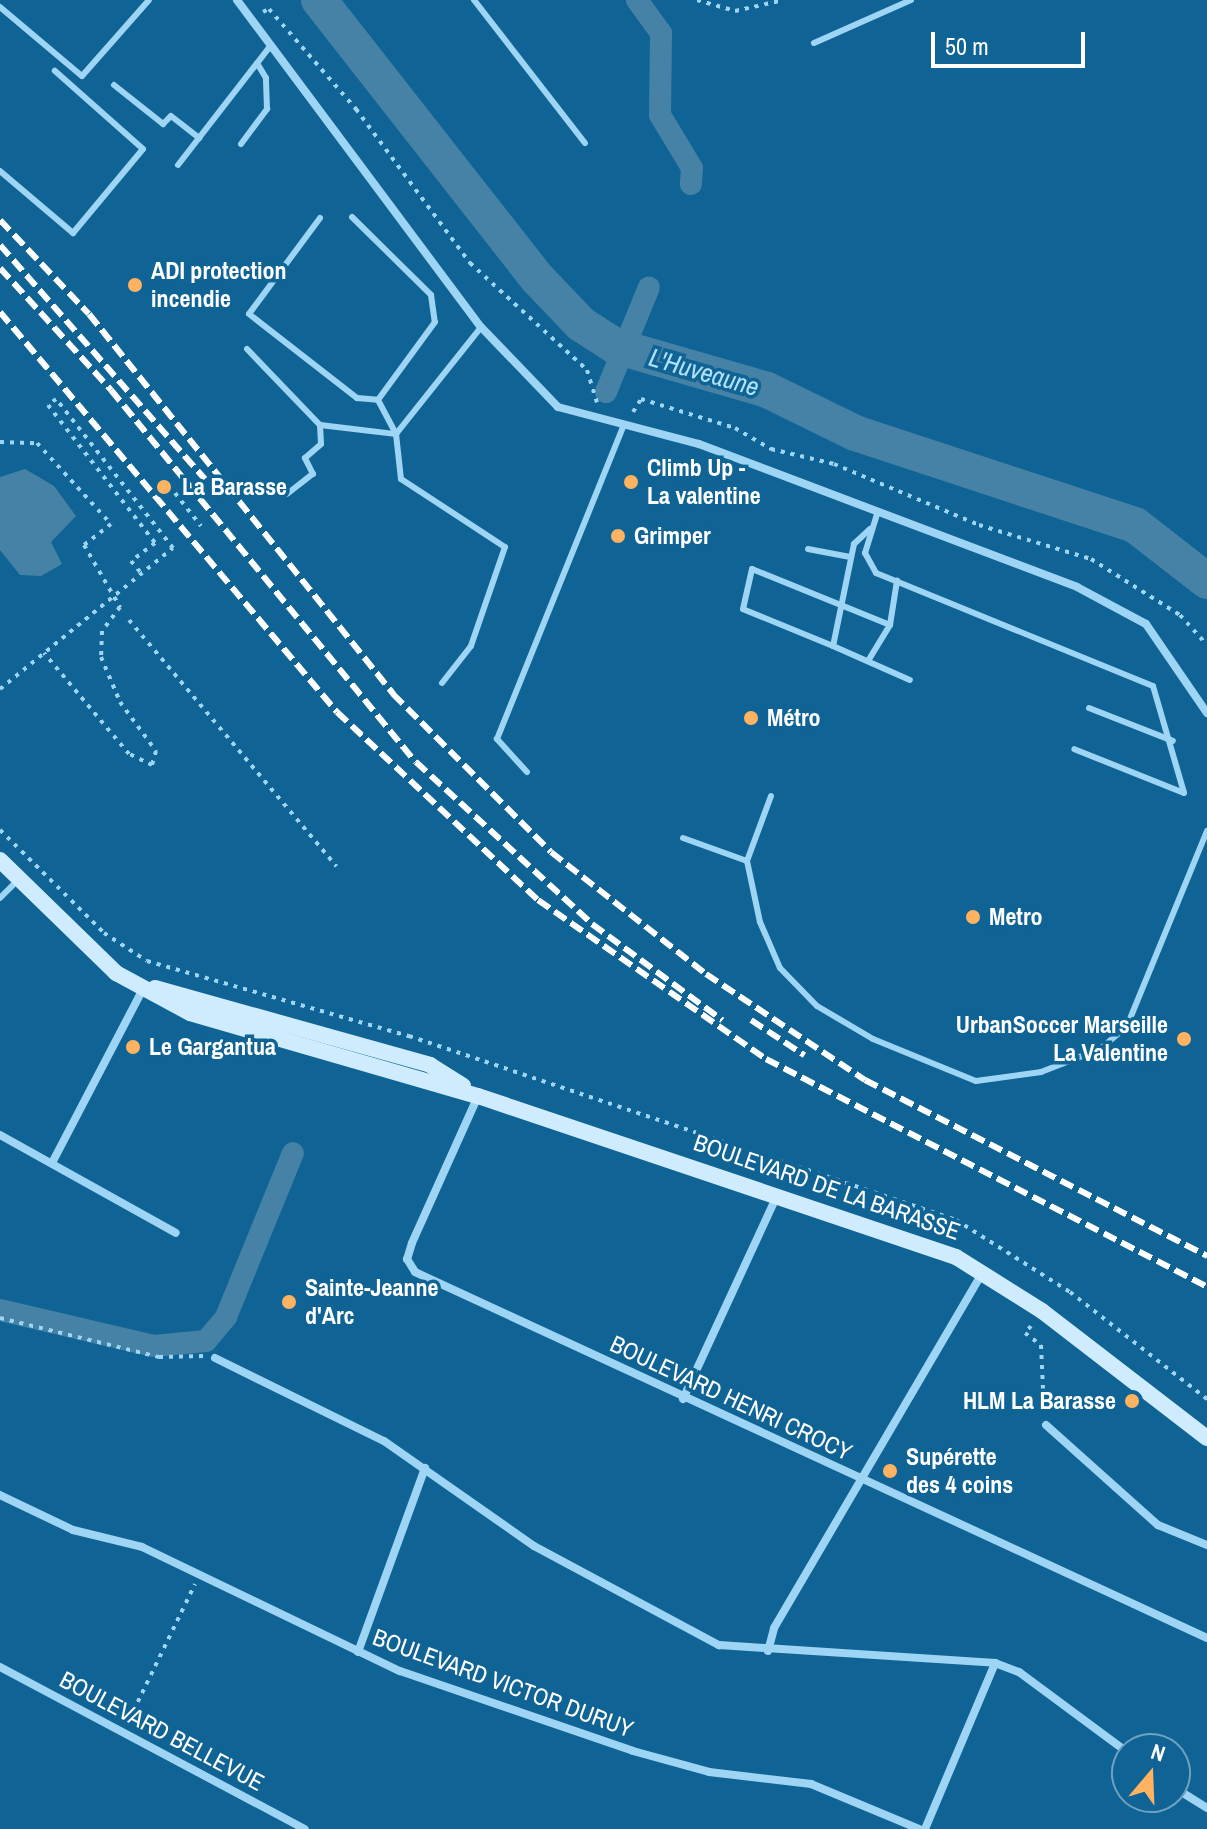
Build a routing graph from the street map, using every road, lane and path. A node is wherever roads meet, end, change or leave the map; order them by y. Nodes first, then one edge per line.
1 (149, 0) edge
2 (237, 0) edge
3 (474, 0) edge
4 (697, 0) edge
5 (784, 0) edge
6 (911, 0) edge
7 (0, 7) edge
8 (258, 7) dead end
9 (814, 43) dead end
10 (271, 45) junction
11 (257, 63) junction
12 (55, 71) dead end
13 (114, 85) dead end
14 (199, 138) junction
15 (585, 143) dead end
16 (241, 144) dead end
17 (178, 165) dead end
18 (0, 171) edge
19 (352, 217) dead end
20 (320, 218) dead end
21 (481, 327) junction
22 (247, 349) dead end
23 (378, 400) junction
24 (609, 409) junction
25 (605, 421) junction
26 (320, 425) junction
27 (624, 425) junction
28 (396, 434) junction
29 (0, 442) edge
30 (175, 493) dead end
31 (287, 494) dead end
32 (878, 511) junction
33 (201, 526) dead end
34 (873, 527) junction
35 (808, 549) dead end
36 (850, 557) junction
37 (141, 573) junction
38 (897, 581) junction
39 (117, 592) junction
40 (841, 600) junction
41 (129, 620) dead end
42 (890, 625) junction
43 (1207, 645) edge
44 (833, 646) junction
45 (44, 652) junction
46 (868, 661) junction
47 (910, 680) dead end
48 (442, 683) dead end
49 (0, 689) edge
50 (1089, 708) dead end
51 (1207, 713) edge
52 (1173, 741) junction
53 (1074, 749) dead end
54 (527, 772) dead end
55 (771, 796) dead end
56 (0, 830) edge
57 (1207, 831) edge
58 (683, 838) dead end
59 (0, 860) edge
60 (747, 861) junction
61 (336, 866) dead end
62 (19, 879) junction
63 (0, 898) edge
64 (144, 987) junction
65 (478, 1096) junction
66 (0, 1135) edge
67 (52, 1163) junction
68 (779, 1193) junction
69 (176, 1233) dead end
70 (984, 1270) junction
71 (0, 1318) edge
72 (1025, 1333) dead end
73 (215, 1358) joint
74 (683, 1399) junction
75 (1207, 1399) edge
76 (1046, 1425) joint
77 (1207, 1438) edge
78 (425, 1468) junction
79 (858, 1479) junction
80 (0, 1495) edge
81 (1207, 1545) edge
82 (200, 1575) junction
83 (1207, 1638) edge
84 (768, 1651) junction
85 (358, 1652) junction
86 (995, 1663) junction
87 (0, 1667) edge
88 (124, 1732) junction
89 (1111, 1740) edge
90 (305, 1829) edge
91 (919, 1829) edge
92 (925, 1829) edge

1 - 7 lane
2 - 10 street
3 - 15 lane
4 - 5 path
6 - 9 lane
8 - 24 path
10 - 11 lane
10 - 21 street
11 - 14 lane
11 - 16 lane
12 - 18 lane
13 - 14 lane
14 - 17 lane
19 - 23 lane
20 - 23 lane
21 - 25 street
21 - 28 lane
22 - 26 lane
23 - 28 lane
24 - 25 path
24 - 43 path
25 - 27 street
26 - 28 lane
26 - 31 lane
27 - 32 street
27 - 54 lane
28 - 48 lane
29 - 39 path
30 - 33 path
32 - 34 lane
32 - 51 street
34 - 36 lane
34 - 38 lane
35 - 36 lane
36 - 40 lane
37 - 37 path
37 - 39 path
38 - 42 lane
38 - 52 lane
39 - 45 path
39 - 45 path
40 - 42 lane
40 - 44 lane
40 - 44 lane
41 - 61 path
42 - 46 lane
44 - 46 lane
45 - 49 path
46 - 47 lane
50 - 52 lane
52 - 53 lane
55 - 60 lane
56 - 75 path
57 - 60 lane
58 - 60 lane
59 - 62 main road, BOULEVARD DE LA BARASSE
62 - 63 lane
62 - 64 main road, BOULEVARD DE LA BARASSE
64 - 65 main road, BOULEVARD DE LA BARASSE
64 - 67 street
65 - 68 main road, BOULEVARD DE LA BARASSE
65 - 74 street, BOULEVARD HENRI CROCY
66 - 67 street
67 - 69 street
68 - 70 main road, BOULEVARD DE LA BARASSE
68 - 74 street
70 - 77 main road, BOULEVARD DE LA BARASSE
70 - 79 street
71 - 73 path
72 - 76 path
73 - 78 street
74 - 79 street, BOULEVARD HENRI CROCY
76 - 81 street
78 - 84 street
78 - 85 street
79 - 83 street, BOULEVARD HENRI CROCY
79 - 84 street
80 - 82 street, BOULEVARD VICTOR DURUY
82 - 85 street, BOULEVARD VICTOR DURUY
82 - 88 path
84 - 86 street
85 - 91 street, BOULEVARD VICTOR DURUY
86 - 89 street
86 - 92 street
87 - 88 street, BOULEVARD BELLEVUE
88 - 90 street, BOULEVARD BELLEVUE

